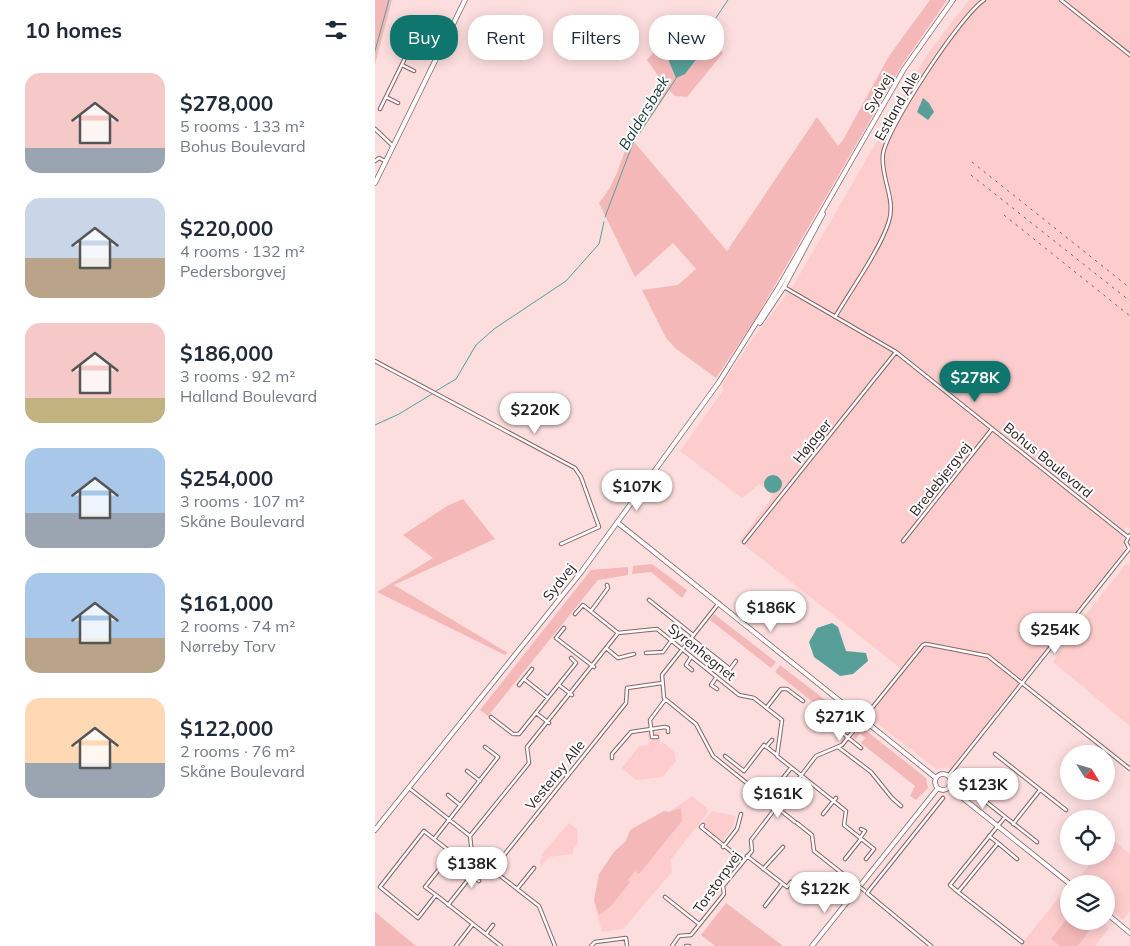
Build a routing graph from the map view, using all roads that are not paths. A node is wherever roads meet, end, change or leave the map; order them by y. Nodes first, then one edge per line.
1 (465, 0) edge
2 (953, 0) edge
3 (984, 0) edge
4 (1061, 0) edge
5 (458, 15) edge
6 (1130, 55) edge
7 (404, 60) edge
8 (436, 60) edge
9 (401, 65) junction
10 (414, 71) dead end
11 (386, 97) junction
12 (398, 103) dead end
13 (381, 108) dead end
14 (375, 129) edge
15 (394, 146) junction
16 (375, 161) edge
17 (387, 161) junction
18 (375, 184) edge
19 (782, 286) junction
20 (835, 317) junction
21 (896, 352) junction
22 (375, 361) edge
23 (993, 428) junction
24 (618, 523) junction
25 (1129, 536) edge
26 (903, 541) dead end
27 (744, 542) dead end
28 (561, 544) dead end
29 (1130, 549) edge
30 (607, 585) dead end
31 (649, 600) dead end
32 (719, 603) junction
33 (591, 611) junction
34 (575, 614) dead end
35 (563, 628) dead end
36 (618, 633) junction
37 (692, 636) junction
38 (671, 641) junction
39 (606, 648) junction
40 (682, 650) junction
41 (646, 653) dead end
42 (634, 654) dead end
43 (691, 657) junction
44 (571, 658) dead end
45 (737, 661) dead end
46 (593, 666) junction
47 (532, 669) dead end
48 (692, 670) dead end
49 (717, 677) junction
50 (524, 679) junction
51 (662, 683) junction
52 (1022, 683) junction
53 (519, 685) dead end
54 (559, 685) junction
55 (717, 689) dead end
56 (571, 694) junction
57 (548, 698) junction
58 (665, 700) junction
59 (803, 701) dead end
60 (767, 708) junction
61 (537, 713) junction
62 (491, 718) dead end
63 (863, 719) junction
64 (548, 722) junction
65 (830, 723) dead end
66 (651, 728) junction
67 (668, 732) dead end
68 (657, 737) dead end
69 (848, 738) junction
70 (771, 740) dead end
71 (485, 747) dead end
72 (766, 747) junction
73 (838, 747) junction
74 (861, 748) dead end
75 (995, 754) dead end
76 (725, 756) dead end
77 (777, 756) junction
78 (612, 758) dead end
79 (791, 767) junction
80 (1130, 769) edge
81 (467, 770) dead end
82 (801, 775) junction
83 (948, 776) junction
84 (936, 778) junction
85 (480, 781) junction
86 (811, 783) junction
87 (408, 787) junction
88 (949, 787) junction
89 (938, 788) junction
90 (971, 790) dead end
91 (1040, 790) junction
92 (772, 792) dead end
93 (448, 795) dead end
94 (943, 798) dead end
95 (835, 800) junction
96 (796, 803) dead end
97 (460, 805) junction
98 (901, 806) dead end
99 (777, 807) junction
100 (1066, 810) dead end
101 (741, 814) dead end
102 (823, 814) dead end
103 (1005, 817) junction
104 (449, 820) junction
105 (1013, 824) junction
106 (703, 825) dead end
107 (997, 826) junction
108 (861, 829) dead end
109 (375, 830) edge
110 (470, 836) junction
111 (989, 836) junction
112 (861, 838) junction
113 (434, 839) junction
114 (1037, 842) dead end
115 (997, 843) junction
116 (723, 846) junction
117 (783, 847) dead end
118 (747, 856) junction
119 (845, 859) dead end
120 (866, 859) dead end
121 (1017, 859) dead end
122 (743, 861) junction
123 (482, 862) junction
124 (763, 868) junction
125 (492, 870) junction
126 (535, 874) dead end
127 (472, 875) junction
128 (1060, 876) edge
129 (479, 881) dead end
130 (791, 882) dead end
131 (783, 884) junction
132 (517, 889) junction
133 (866, 892) junction
134 (959, 892) junction
135 (436, 895) junction
136 (665, 897) dead end
137 (449, 905) junction
138 (765, 906) dead end
139 (1115, 920) edge
140 (473, 924) junction
141 (700, 924) junction
142 (493, 925) dead end
143 (1129, 931) edge
144 (486, 934) junction
145 (1022, 942) dead end
146 (456, 946) edge
147 (501, 946) edge
148 (555, 946) edge
149 (591, 946) edge
150 (627, 946) edge
151 (672, 946) edge
152 (812, 946) edge
153 (931, 946) edge

1 - 5 street
2 - 19 street, Sydvej
3 - 20 street, Estland Alle
4 - 6 street
7 - 9 street
8 - 15 street
9 - 10 street
9 - 11 street
11 - 12 street
11 - 13 street
14 - 15 street
15 - 17 street
16 - 17 street
17 - 18 street
19 - 20 street, Bohus Boulevard
19 - 24 street, Sydvej
20 - 21 street, Bohus Boulevard
21 - 23 street, Bohus Boulevard
21 - 27 street, Højager
22 - 28 street
23 - 25 street, Bohus Boulevard
23 - 26 street, Bredebjergvej
24 - 32 street
24 - 87 street, Sydvej
25 - 29 street
29 - 52 street
30 - 33 street
31 - 37 street
32 - 37 street
32 - 63 street
33 - 34 street
33 - 36 street
35 - 46 street
36 - 38 street, Syrenhegnet
36 - 39 street
37 - 40 street
37 - 45 street
38 - 40 street, Syrenhegnet
38 - 41 street
39 - 42 street
39 - 46 street
40 - 43 street, Syrenhegnet
40 - 51 street
43 - 48 street
43 - 49 street, Syrenhegnet
44 - 54 street
46 - 56 street
47 - 50 street
49 - 55 street
49 - 60 street, Syrenhegnet
50 - 53 street
50 - 57 street
51 - 58 street
51 - 125 street, Vesterby Alle
52 - 63 street, Torstorpvej
52 - 80 street
52 - 83 street
54 - 56 street
54 - 57 street
56 - 64 street
57 - 61 street
58 - 66 street
58 - 99 street
59 - 60 street
60 - 77 street, Syrenhegnet
61 - 62 street
61 - 64 street
63 - 69 street, Torstorpvej
63 - 84 street
64 - 110 street
65 - 69 street
66 - 67 street
66 - 68 street
66 - 78 street
69 - 73 street, Torstorpvej
69 - 74 street
70 - 72 street
71 - 85 street
72 - 76 street
72 - 77 street
73 - 82 street, Torstorpvej
73 - 98 street
75 - 91 street
77 - 79 street
79 - 82 street
79 - 92 street
81 - 85 street
82 - 86 street
82 - 99 street, Torstorpvej
83 - 84 street
83 - 88 street
84 - 89 street
85 - 97 street
86 - 95 street
86 - 96 street
87 - 104 street
87 - 109 street, Sydvej
88 - 89 street
88 - 107 street
89 - 152 street
90 - 103 street
91 - 100 street
91 - 105 street
93 - 97 street
94 - 133 street
95 - 102 street
95 - 112 street
97 - 104 street
99 - 118 street, Torstorpvej
99 - 133 street, bridge
101 - 116 street
103 - 105 street
103 - 107 street
104 - 110 street
104 - 113 street
105 - 114 street
106 - 116 street
107 - 111 street
107 - 128 street
108 - 112 street
110 - 123 street
111 - 115 street
111 - 134 street
112 - 119 street
112 - 120 street
113 - 135 street
113 - 135 street
115 - 121 street
115 - 134 street
116 - 122 street
117 - 124 street
118 - 122 street, Torstorpvej
118 - 124 street
122 - 141 street, Torstorpvej
123 - 125 street
123 - 127 street
124 - 131 street
125 - 132 street
126 - 132 street
127 - 129 street
127 - 137 street
130 - 131 street
131 - 138 street
132 - 148 street
133 - 153 street
134 - 145 street
135 - 137 street
136 - 141 street, Torstorpvej
137 - 140 street
139 - 143 street
140 - 144 street
140 - 146 street
141 - 151 street, Torstorpvej
142 - 144 street
144 - 147 street
149 - 150 street

